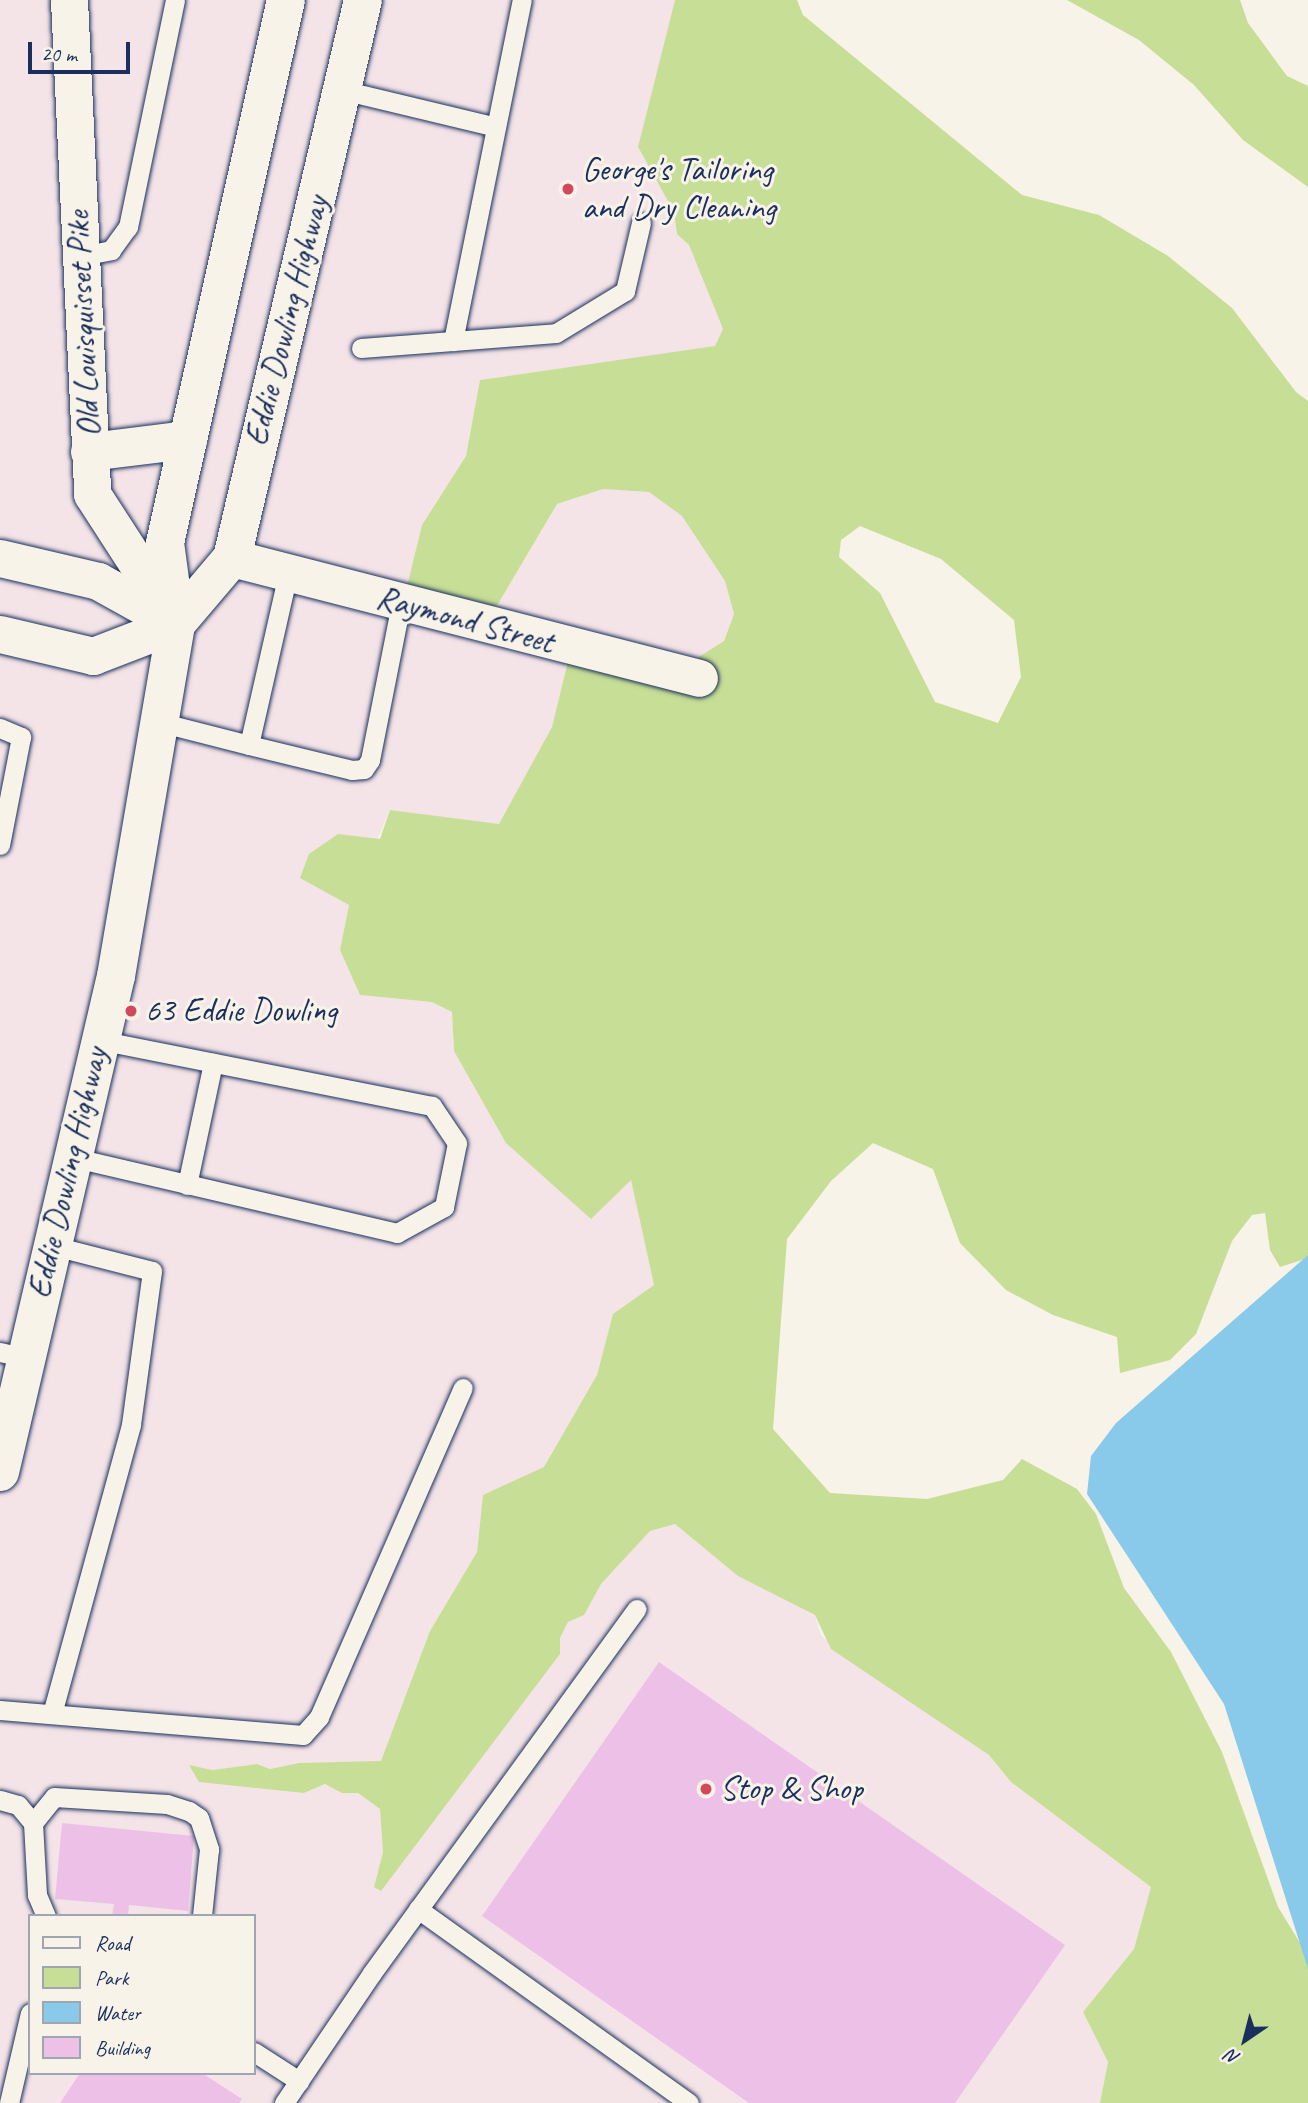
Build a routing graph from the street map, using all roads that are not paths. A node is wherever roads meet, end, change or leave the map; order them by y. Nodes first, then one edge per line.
1 (69, 0) edge
2 (175, 0) edge
3 (286, 0) edge
4 (363, 0) edge
5 (522, 0) edge
6 (342, 90) junction
7 (496, 127) junction
8 (641, 223) dead end
9 (81, 256) junction
10 (453, 341) junction
11 (361, 348) dead end
12 (188, 440) junction
13 (90, 452) junction
14 (0, 558) edge
15 (232, 558) junction
16 (288, 573) junction
17 (401, 604) junction
18 (176, 624) junction
19 (0, 634) edge
20 (699, 678) dead end
21 (159, 722) junction
22 (0, 728) edge
23 (249, 746) junction
24 (0, 845) edge
25 (100, 1041) junction
26 (214, 1063) junction
27 (71, 1157) junction
28 (187, 1185) junction
29 (50, 1245) junction
30 (13, 1355) edge
31 (463, 1388) dead end
32 (6, 1414) edge
33 (0, 1472) edge
34 (636, 1609) dead end
35 (0, 1710) edge
36 (53, 1710) junction
37 (0, 1800) edge
38 (33, 1823) junction
39 (418, 1909) junction
40 (45, 1914) edge
41 (202, 1914) edge
42 (28, 2022) edge
43 (256, 2053) edge
44 (299, 2081) junction
45 (9, 2103) edge
46 (284, 2103) edge
47 (689, 2103) edge

1 - 9 street, Old Louisquisset Pike
2 - 9 lane
3 - 12 main road, Eddie Dowling Highway
4 - 6 main road, Eddie Dowling Highway
5 - 7 lane
6 - 7 lane
6 - 15 main road, Eddie Dowling Highway
7 - 10 lane
8 - 10 lane
9 - 13 street, Old Louisquisset Pike
10 - 11 lane
12 - 13 main road
12 - 18 main road, Eddie Dowling Highway
13 - 18 street, Old Louisquisset Pike
14 - 18 street
15 - 16 street, Raymond Street
15 - 18 main road, Eddie Dowling Highway
16 - 17 street, Raymond Street
16 - 23 lane
17 - 20 street, Raymond Street
17 - 23 lane
18 - 19 street
18 - 21 main road, Eddie Dowling Highway
21 - 23 lane
21 - 25 main road, Eddie Dowling Highway
22 - 24 lane
25 - 26 lane
25 - 27 main road, Eddie Dowling Highway
26 - 28 lane
26 - 28 lane
27 - 28 lane
27 - 29 main road, Eddie Dowling Highway
29 - 30 main road, Eddie Dowling Highway
29 - 36 lane
30 - 32 main road, Eddie Dowling Highway
31 - 36 lane
32 - 33 main road, Eddie Dowling Highway
34 - 39 lane
35 - 36 lane
37 - 38 lane
38 - 40 lane
38 - 41 lane
39 - 44 lane
39 - 47 lane
42 - 45 lane
43 - 44 lane
44 - 46 lane

